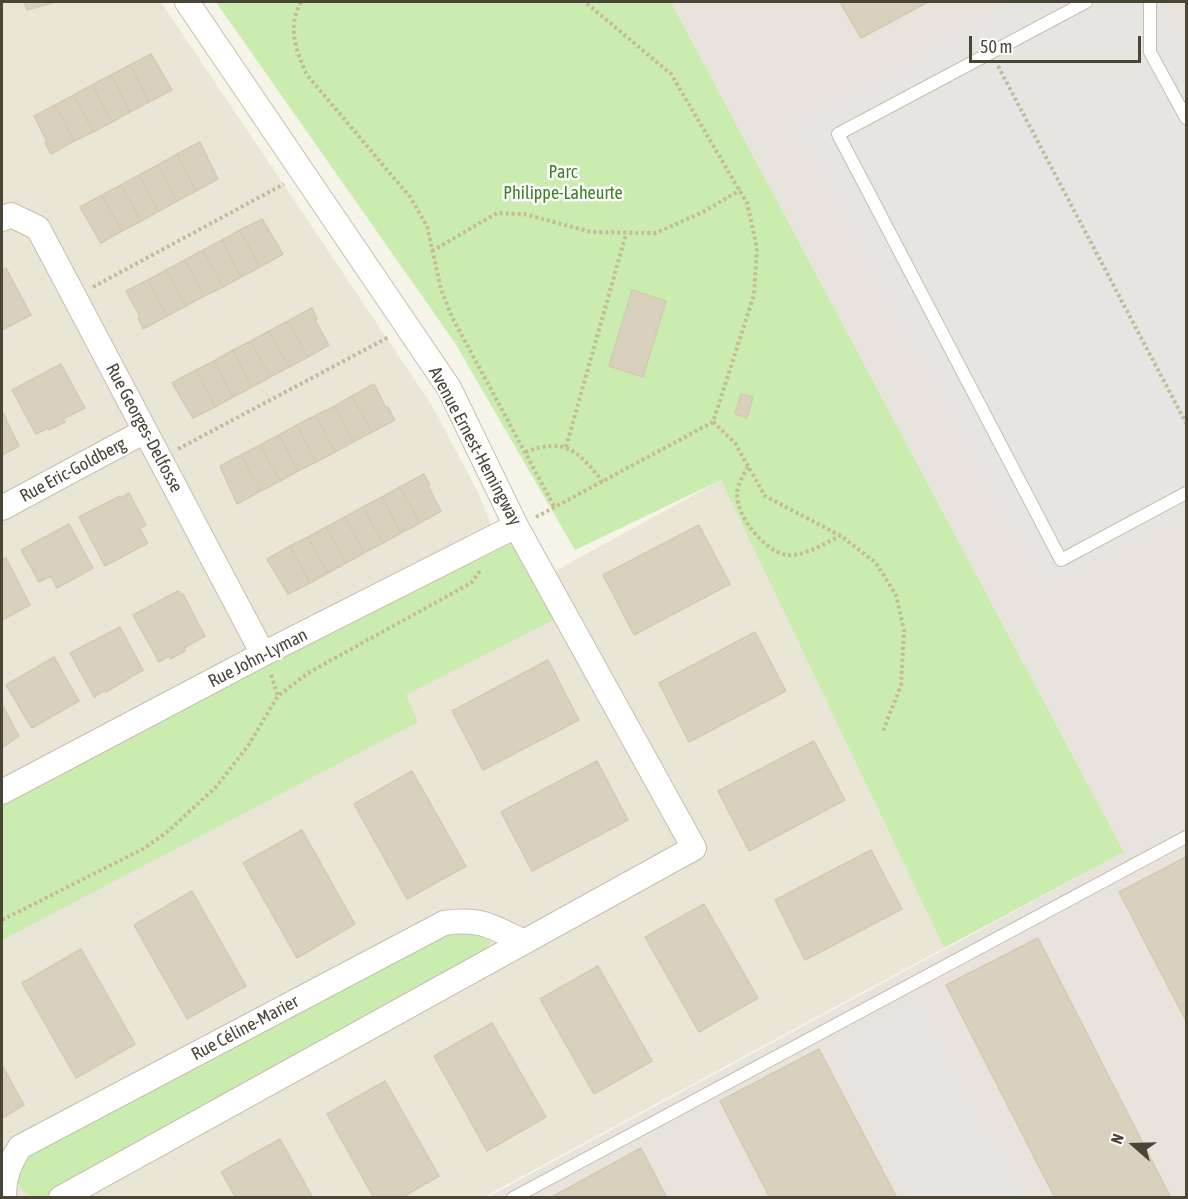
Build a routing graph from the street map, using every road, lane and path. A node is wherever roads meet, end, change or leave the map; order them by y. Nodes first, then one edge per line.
1 (187, 2) edge
2 (301, 2) edge
3 (585, 2) edge
4 (1086, 2) edge
5 (1150, 2) edge
6 (991, 52) junction
7 (1186, 118) edge
8 (303, 173) junction
9 (740, 190) junction
10 (6, 217) edge
11 (626, 234) junction
12 (432, 250) junction
13 (96, 285) dead end
14 (408, 326) junction
15 (713, 422) junction
16 (1186, 423) edge
17 (146, 431) junction
18 (566, 447) junction
19 (179, 449) dead end
20 (525, 452) junction
21 (748, 467) junction
22 (603, 482) junction
23 (1186, 493) edge
24 (2, 508) edge
25 (555, 508) junction
26 (516, 526) junction
27 (841, 536) junction
28 (484, 566) dead end
29 (263, 654) junction
30 (883, 731) dead end
31 (2, 792) edge
32 (1186, 837) edge
33 (2, 920) edge
34 (524, 942) junction
35 (4, 1197) edge
36 (61, 1197) edge
37 (513, 1197) edge

1 - 8 street, Avenue Ernest-Hemingway
2 - 12 path
3 - 9 path
4 - 6 lane
5 - 7 lane
6 - 16 path
6 - 23 lane
8 - 13 path
8 - 14 street, Avenue Ernest-Hemingway
9 - 11 path
9 - 15 path
10 - 17 street, Rue Georges-Delfosse
11 - 12 path
11 - 18 path
12 - 20 path
14 - 19 path
14 - 26 street, Avenue Ernest-Hemingway
15 - 21 path
15 - 22 path
17 - 24 street, Rue Eric-Goldberg
17 - 29 street, Rue Georges-Delfosse
18 - 20 path
18 - 22 path
20 - 25 path
21 - 27 path
21 - 27 path
22 - 25 path
25 - 26 path
26 - 29 street, Rue John-Lyman
26 - 34 street, Avenue Ernest-Hemingway
27 - 30 path
28 - 33 path
29 - 31 street, Rue John-Lyman
32 - 37 lane
34 - 35 street, Rue Céline-Marier
34 - 36 street

